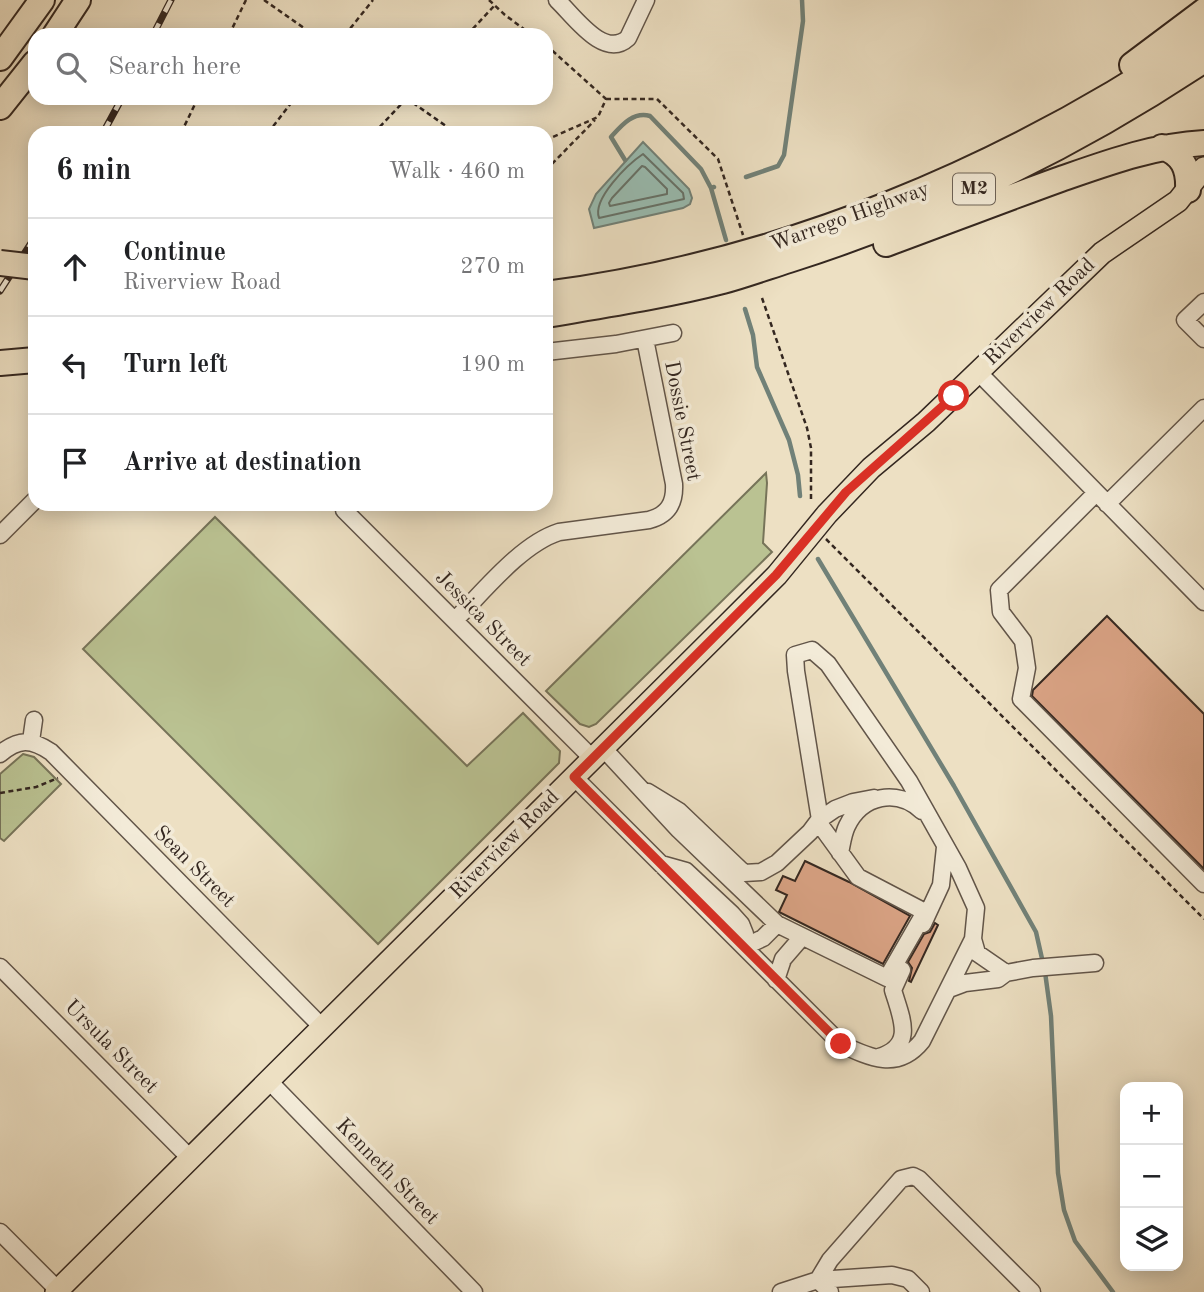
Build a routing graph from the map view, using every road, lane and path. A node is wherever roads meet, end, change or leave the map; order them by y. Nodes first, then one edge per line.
1 (41, 0) edge
2 (78, 0) edge
3 (246, 0) edge
4 (264, 0) edge
5 (373, 0) edge
6 (489, 0) edge
7 (557, 0) edge
8 (646, 0) edge
9 (495, 5) junction
10 (1204, 10) edge
11 (60, 28) edge
12 (232, 28) edge
13 (304, 28) edge
14 (351, 28) edge
15 (474, 28) edge
16 (523, 28) edge
17 (1204, 36) edge
18 (553, 51) edge
19 (0, 58) edge
20 (1204, 60) edge
21 (28, 72) edge
22 (606, 99) junction
23 (195, 105) edge
24 (290, 105) edge
25 (400, 105) edge
26 (416, 105) edge
27 (0, 107) edge
28 (598, 117) junction
29 (1066, 121) junction
30 (184, 126) edge
31 (273, 126) edge
32 (380, 126) edge
33 (446, 126) edge
34 (553, 137) edge
35 (1204, 143) edge
36 (1162, 147) junction
37 (553, 163) edge
38 (1204, 168) edge
39 (1196, 192) edge
40 (746, 244) dead end
41 (0, 263) edge
42 (28, 266) edge
43 (724, 281) junction
44 (553, 293) edge
45 (762, 298) dead end
46 (1204, 302) edge
47 (553, 314) edge
48 (673, 333) dead end
49 (645, 339) junction
50 (1204, 340) edge
51 (553, 351) edge
52 (28, 360) edge
53 (0, 363) edge
54 (978, 372) junction
55 (1204, 408) edge
56 (1102, 498) junction
57 (811, 499) dead end
58 (28, 507) edge
59 (345, 511) edge
60 (0, 535) edge
61 (826, 539) dead end
62 (1204, 602) edge
63 (454, 620) junction
64 (34, 720) dead end
65 (31, 741) junction
66 (597, 753) junction
67 (0, 754) edge
68 (574, 777) junction
69 (58, 778) dead end
70 (643, 790) junction
71 (0, 793) edge
72 (874, 798) junction
73 (926, 814) junction
74 (819, 820) junction
75 (945, 847) junction
76 (840, 853) junction
77 (1204, 884) edge
78 (1204, 919) edge
79 (777, 924) junction
80 (802, 937) junction
81 (973, 939) junction
82 (744, 947) junction
83 (1095, 962) dead end
84 (0, 967) edge
85 (1006, 973) junction
86 (776, 980) junction
87 (949, 989) junction
88 (323, 1028) junction
89 (878, 1058) junction
90 (269, 1081) junction
91 (191, 1158) junction
92 (0, 1232) edge
93 (817, 1280) junction
94 (57, 1291) edge
95 (474, 1292) edge
96 (781, 1292) edge
97 (830, 1292) edge
98 (921, 1292) edge
99 (1032, 1292) edge

1 - 19 highway
2 - 11 highway
3 - 12 path
4 - 13 path
5 - 14 path
6 - 9 path
7 - 8 street
9 - 15 path
9 - 16 path
10 - 29 highway
17 - 29 highway, Warrego Highway / M2
18 - 22 path
20 - 43 highway, Warrego Highway / M2
21 - 27 highway
22 - 28 path
22 - 40 path
23 - 30 path
24 - 31 path
25 - 32 path
26 - 33 path
28 - 34 path
28 - 37 path
29 - 44 highway, Warrego Highway / M2
35 - 36 highway
36 - 39 highway
36 - 43 highway
38 - 39 main road, Riverview Road
39 - 54 main road, Riverview Road
41 - 42 highway, bridge
43 - 47 highway, Warrego Highway / M2
45 - 57 path
46 - 50 street
48 - 49 street
49 - 51 street
49 - 63 street, Dossie Street
52 - 53 highway
54 - 56 street
54 - 66 main road, Riverview Road
55 - 56 street
56 - 62 street
56 - 77 street
58 - 60 street
59 - 63 street, Jessica Street
61 - 78 path
63 - 66 street, Jessica Street
64 - 65 street
65 - 67 street
65 - 88 street, Sean Street
66 - 68 main road, Riverview Road
66 - 70 street, Jessica Street
68 - 82 street
68 - 88 main road, Riverview Road
69 - 71 path
70 - 74 street
70 - 79 street
72 - 73 street
72 - 74 street
72 - 76 street
73 - 74 street
73 - 75 street
74 - 76 street
75 - 81 street
75 - 89 street
76 - 80 street
79 - 80 street
79 - 82 street
80 - 86 street
81 - 85 street
81 - 87 street
82 - 86 street
83 - 85 street
84 - 91 street, Ursula Street
85 - 87 street
86 - 89 street
87 - 89 street
88 - 90 main road, Riverview Road
90 - 91 main road, Riverview Road
90 - 95 street, Kenneth Street
91 - 94 main road, Riverview Road
92 - 94 street
93 - 96 street
93 - 97 street
93 - 98 street
93 - 99 street

